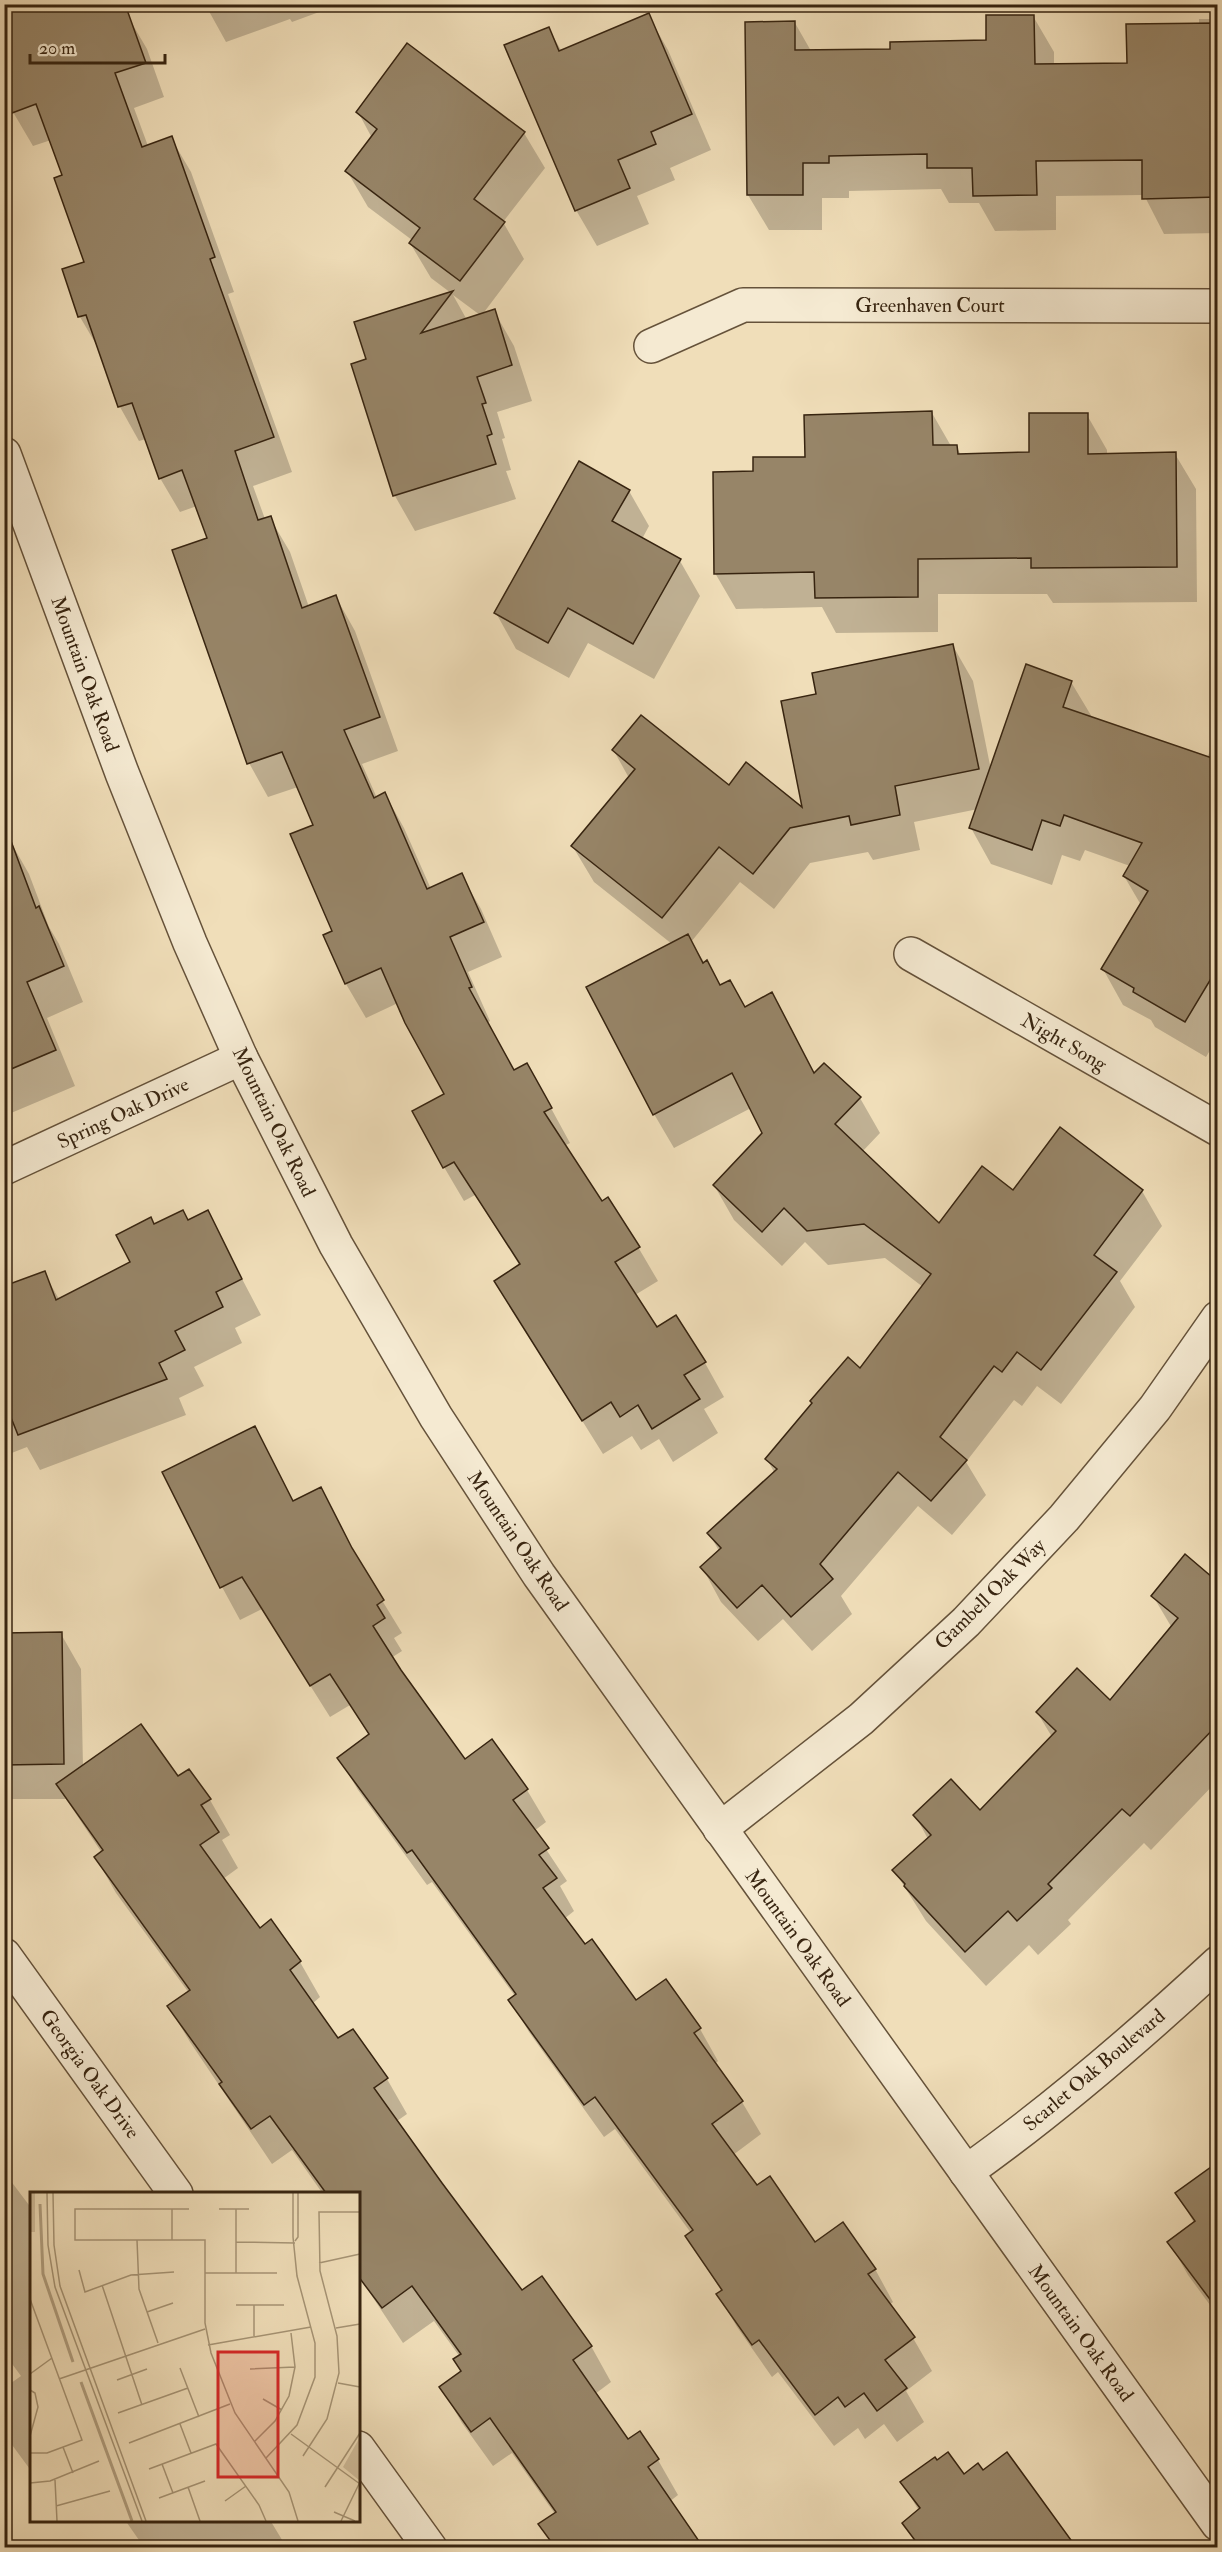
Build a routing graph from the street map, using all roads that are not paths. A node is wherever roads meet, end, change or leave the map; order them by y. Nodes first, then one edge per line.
1 (1218, 306) edge
2 (651, 346) dead end
3 (4, 454) edge
4 (911, 954) dead end
5 (241, 1058) junction
6 (1218, 1129) edge
7 (4, 1168) edge
8 (1218, 1318) edge
9 (720, 1829) junction
10 (4, 1954) edge
11 (1218, 1964) edge
12 (966, 2172) junction
13 (175, 2192) edge
14 (360, 2451) edge
15 (1218, 2524) edge
16 (430, 2547) edge

1 - 2 street, Greenhaven Court
3 - 5 street, Mountain Oak Road
4 - 6 street, Night Song
5 - 7 street, Spring Oak Drive
5 - 9 street, Mountain Oak Road
8 - 9 street, Gambell Oak Way
9 - 12 street, Mountain Oak Road
10 - 13 street, Georgia Oak Drive
11 - 12 street, Scarlet Oak Boulevard
12 - 15 street, Mountain Oak Road
14 - 16 street

